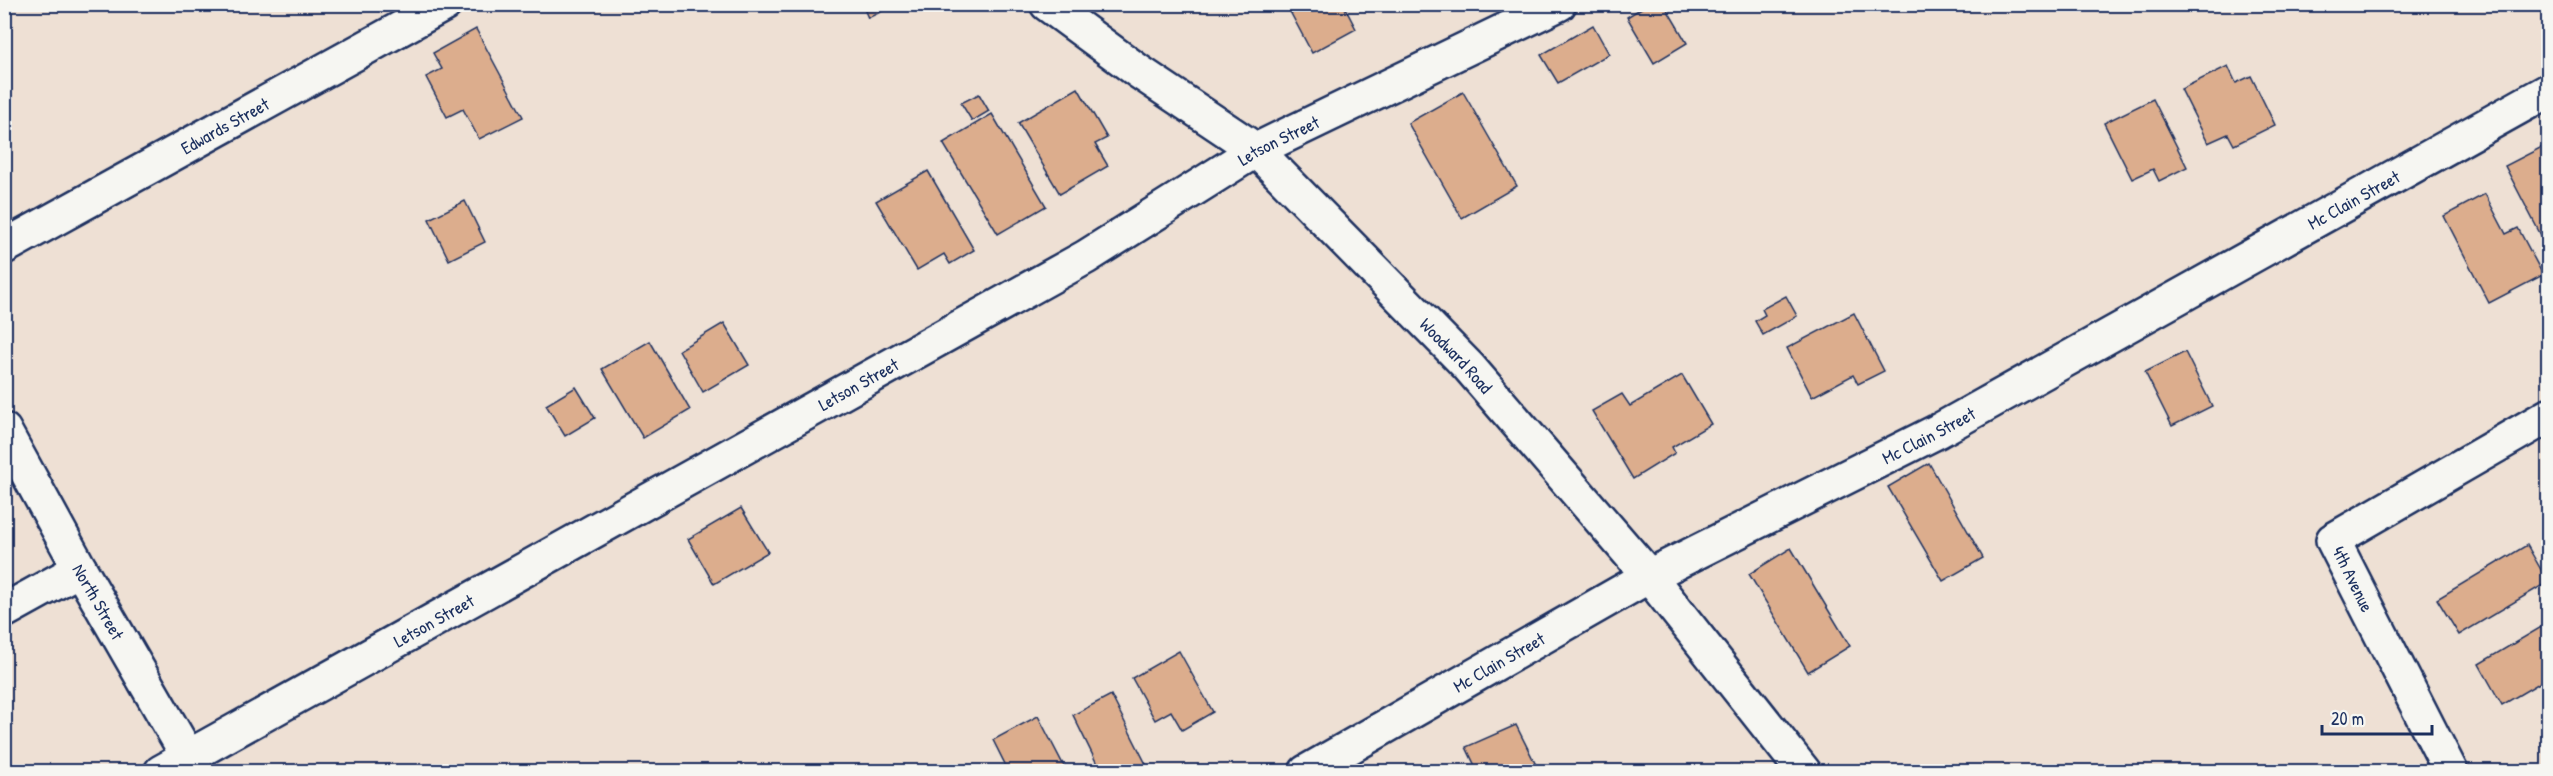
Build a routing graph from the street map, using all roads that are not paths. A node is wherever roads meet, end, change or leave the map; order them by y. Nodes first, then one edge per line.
1 (445, 4) edge
2 (1047, 4) edge
3 (1559, 4) edge
4 (2548, 91) edge
5 (1256, 150) junction
6 (4, 247) edge
7 (2548, 416) edge
8 (4, 430) edge
9 (80, 569) junction
10 (1649, 576) junction
11 (4, 611) edge
12 (182, 766) edge
13 (1306, 771) edge
14 (1804, 771) edge
15 (2451, 771) edge

1 - 6 street, Edwards Street
2 - 5 street, Woodward Road
3 - 5 street, Letson Street
4 - 10 street, Mc Clain Street
5 - 10 street, Woodward Road
5 - 12 street, Letson Street
7 - 15 street, 4th Avenue
8 - 9 street, North Street
9 - 11 street
9 - 12 street, North Street
10 - 13 street, Mc Clain Street
10 - 14 street, Woodward Road

